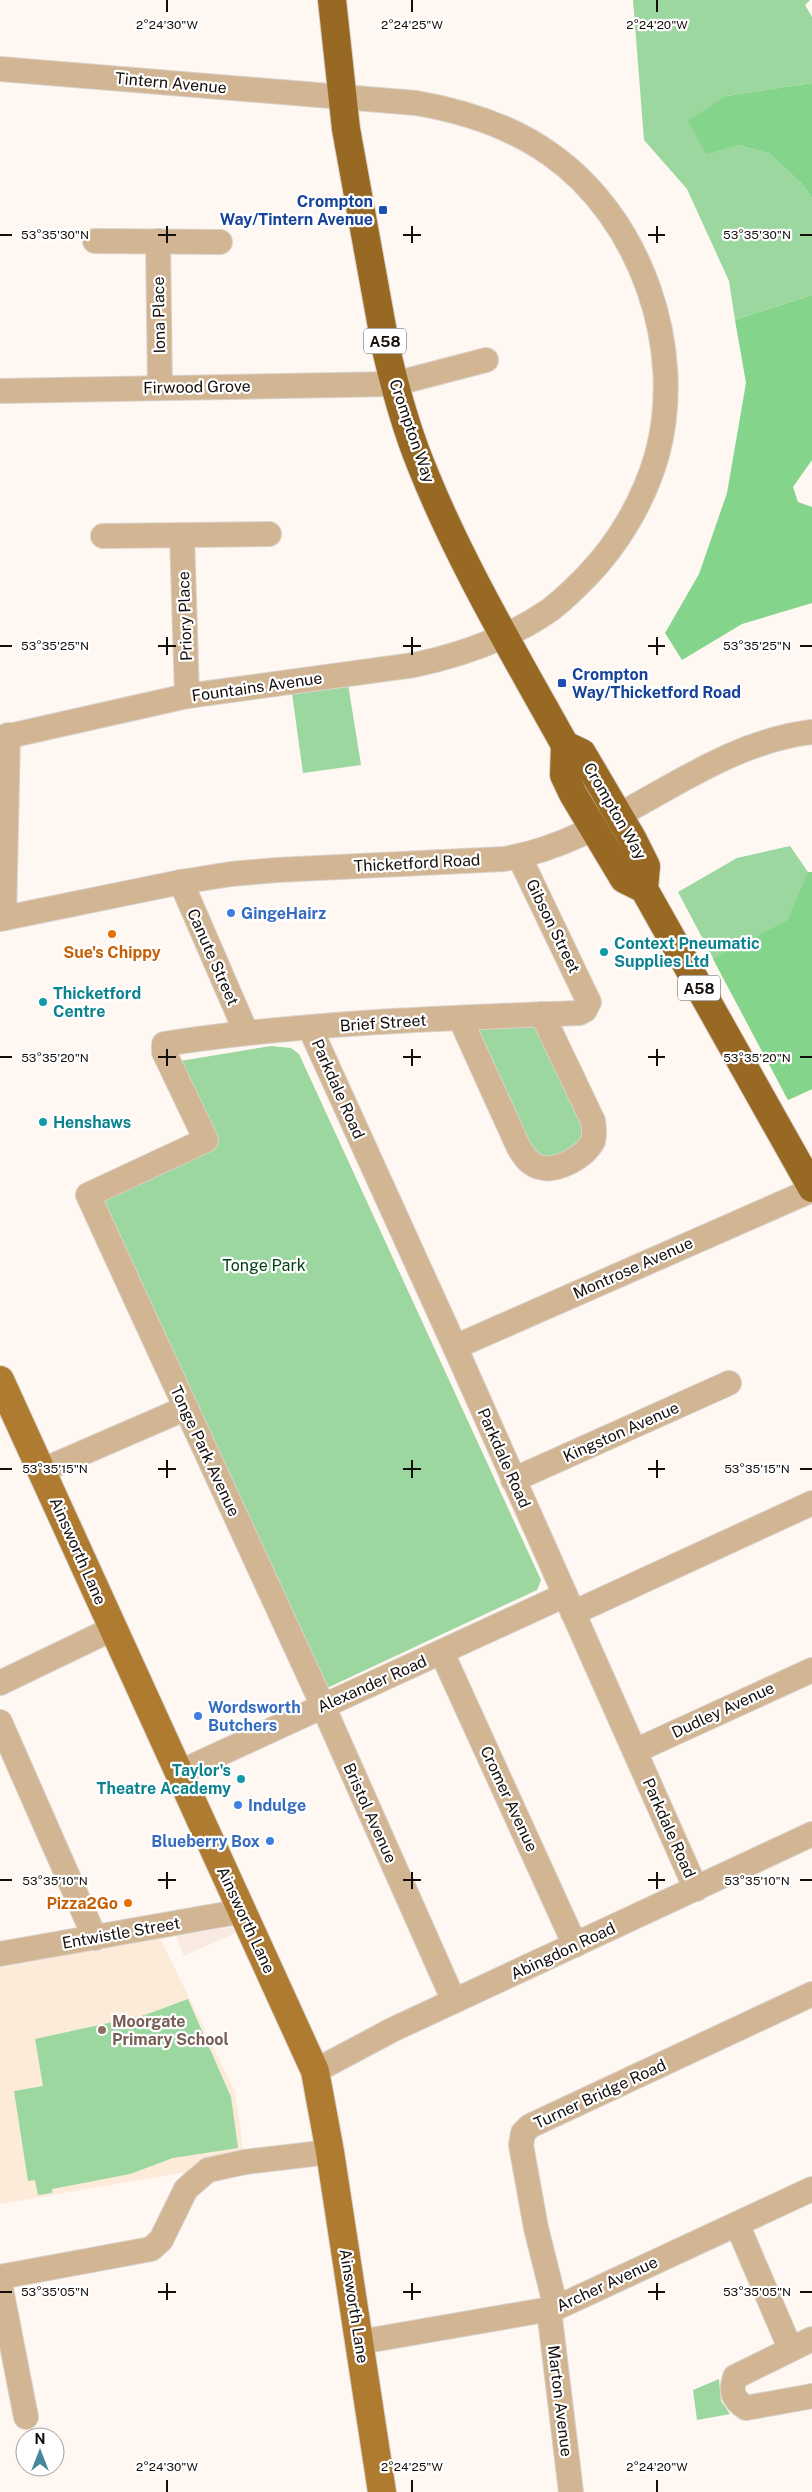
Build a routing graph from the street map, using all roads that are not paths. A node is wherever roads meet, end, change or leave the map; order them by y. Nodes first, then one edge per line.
1 (332, 0) edge
2 (0, 69) edge
3 (342, 96) junction
4 (95, 241) dead end
5 (158, 241) junction
6 (220, 242) dead end
7 (486, 360) dead end
8 (394, 384) junction
9 (160, 388) junction
10 (0, 391) edge
11 (269, 534) dead end
12 (182, 535) junction
13 (103, 536) dead end
14 (506, 636) junction
15 (187, 696) junction
16 (812, 732) edge
17 (4, 737) edge
18 (565, 745) junction
19 (618, 815) junction
20 (592, 828) junction
21 (519, 856) junction
22 (181, 882) junction
23 (644, 889) junction
24 (2, 918) edge
25 (586, 996) joint
26 (542, 1014) junction
27 (460, 1018) junction
28 (310, 1028) junction
29 (246, 1032) junction
30 (812, 1189) edge
31 (88, 1195) joint
32 (455, 1347) junction
33 (0, 1380) edge
34 (729, 1383) dead end
35 (186, 1408) junction
36 (41, 1471) junction
37 (513, 1480) junction
38 (812, 1503) edge
39 (569, 1604) junction
40 (112, 1629) junction
41 (442, 1653) junction
42 (812, 1670) edge
43 (0, 1683) edge
44 (323, 1706) junction
45 (0, 1722) edge
46 (635, 1751) junction
47 (178, 1772) junction
48 (812, 1834) edge
49 (696, 1889) junction
50 (243, 1911) junction
51 (95, 1938) junction
52 (575, 1945) junction
53 (0, 1954) edge
54 (812, 1994) edge
55 (454, 2001) junction
56 (315, 2071) junction
57 (330, 2152) junction
58 (812, 2189) edge
59 (737, 2224) junction
60 (0, 2277) edge
61 (0, 2284) edge
62 (552, 2309) junction
63 (812, 2339) edge
64 (360, 2342) junction
65 (790, 2348) junction
66 (812, 2396) edge
67 (26, 2417) dead end
68 (382, 2492) edge
69 (571, 2492) edge

1 - 3 highway, Crompton Way / A58
2 - 3 street, Tintern Avenue
3 - 8 highway, Crompton Way / A58
3 - 14 street, Tintern Avenue
4 - 5 street
5 - 6 street
5 - 9 street, Iona Place
7 - 8 street, Firwood Grove
8 - 9 street, Firwood Grove
8 - 14 highway, Crompton Way / A58
9 - 10 street, Firwood Grove
11 - 12 street
12 - 13 street
12 - 15 street, Priory Place
14 - 15 street, Fountains Avenue
14 - 18 highway, Crompton Way / A58
15 - 17 street, Fountains Avenue
16 - 19 street, Thicketford Road
17 - 24 street
18 - 19 highway, Crompton Way / A58
18 - 20 highway, Crompton Way
19 - 20 street, Thicketford Road
19 - 23 highway, Crompton Way / A58
20 - 21 street, Thicketford Road
20 - 23 highway, Crompton Way
21 - 22 street, Thicketford Road
21 - 25 street, Gibson Street
22 - 24 street, Thicketford Road
22 - 29 street, Canute Street
23 - 30 highway, A58
25 - 26 street, Brief Street
26 - 27 street, Brief Street
26 - 27 street
27 - 28 street, Brief Street
28 - 29 street, Brief Street
28 - 32 street, Parkdale Road
29 - 31 street, Brief Street
30 - 32 street, Montrose Avenue
31 - 35 street, Tonge Park Avenue
32 - 37 street, Parkdale Road
33 - 36 main road, Ainsworth Lane
34 - 37 street, Kingston Avenue
35 - 36 street
35 - 44 street, Tonge Park Avenue
36 - 40 main road, Ainsworth Lane
37 - 39 street, Parkdale Road
38 - 39 street, Alexander Road
39 - 41 street, Alexander Road
39 - 46 street, Parkdale Road
40 - 43 street
40 - 47 main road, Ainsworth Lane
41 - 44 street, Alexander Road
41 - 52 street, Cromer Avenue
42 - 46 street, Dudley Avenue
44 - 47 street, Alexander Road
44 - 55 street, Bristol Avenue
45 - 51 street
46 - 49 street, Parkdale Road
47 - 50 main road, Ainsworth Lane
48 - 49 street, Abingdon Road
49 - 52 street, Abingdon Road
50 - 51 street, Entwistle Street
50 - 56 main road, Ainsworth Lane
51 - 53 street, Entwistle Street
52 - 55 street, Abingdon Road
54 - 62 street, Turner Bridge Road
55 - 56 street, Abingdon Road
56 - 57 main road, Ainsworth Lane
57 - 60 street
57 - 64 main road, Ainsworth Lane
58 - 59 street, Archer Avenue
59 - 62 street, Archer Avenue
59 - 65 street
61 - 67 street
62 - 64 street, Archer Avenue
62 - 69 street, Marton Avenue
63 - 65 street
64 - 68 main road, Ainsworth Lane
65 - 66 street

